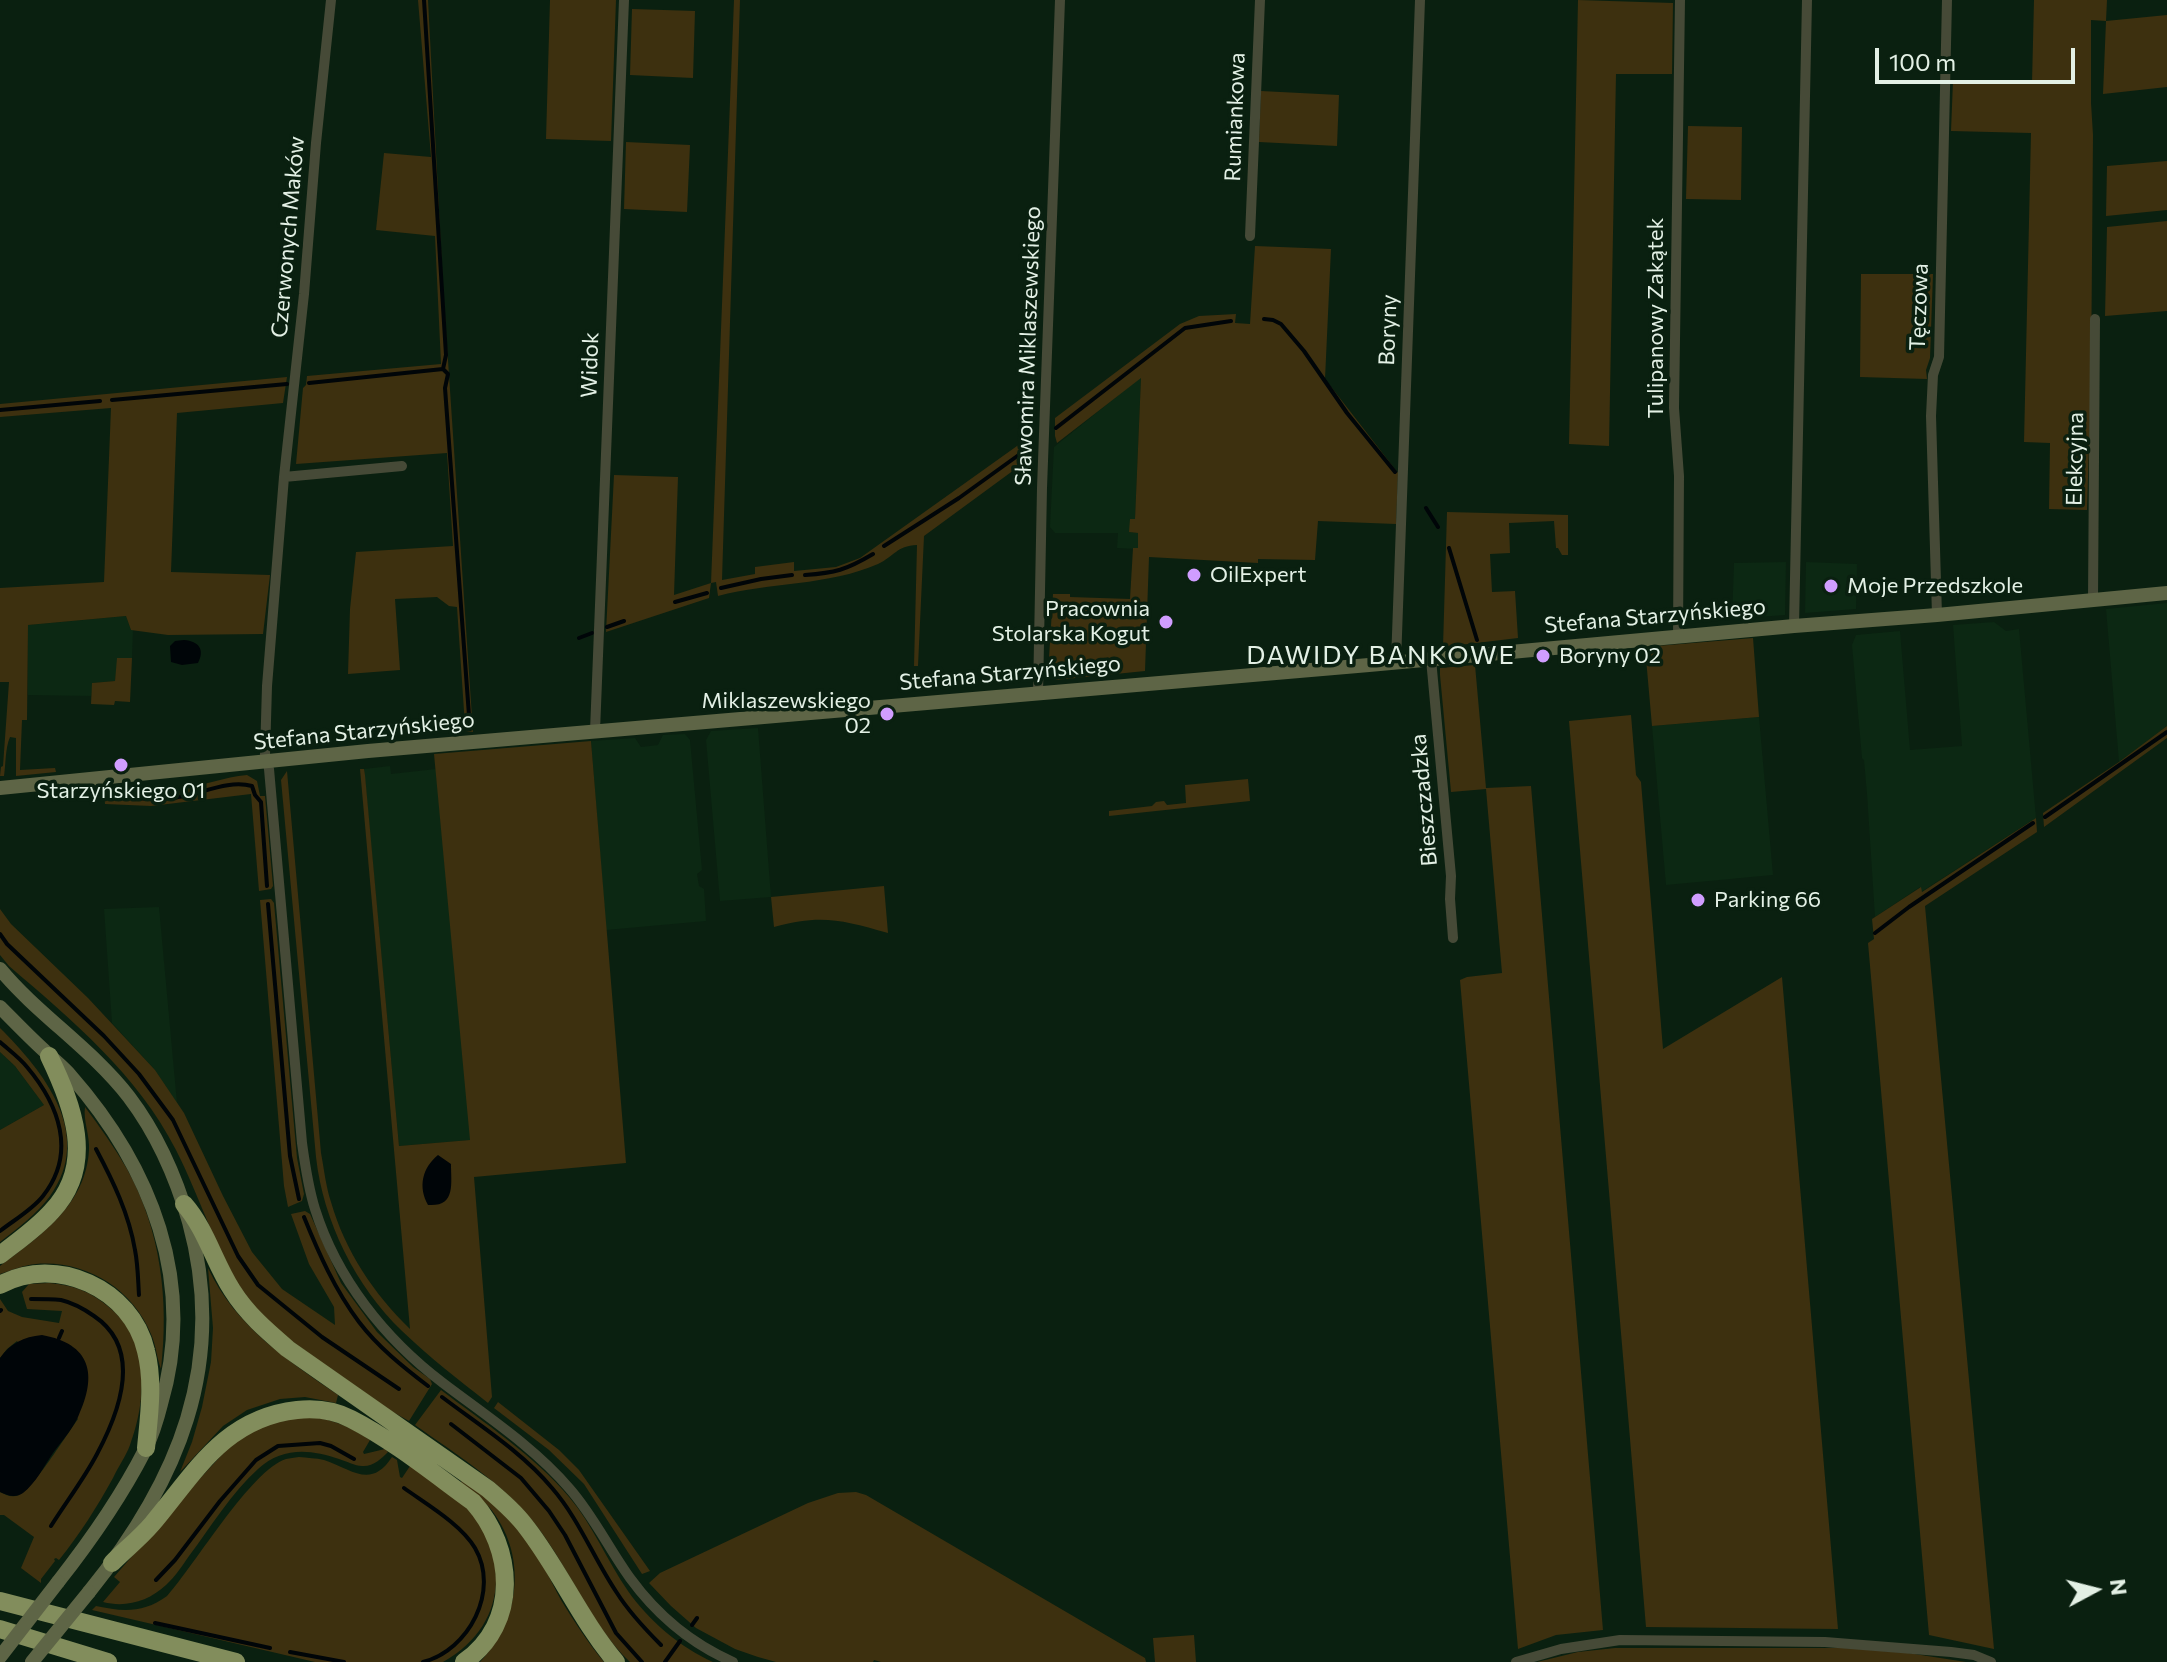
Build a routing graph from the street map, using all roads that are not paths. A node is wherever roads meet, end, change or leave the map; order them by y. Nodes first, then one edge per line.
1 (331, 0) edge
2 (624, 0) edge
3 (1060, 0) edge
4 (1260, 0) edge
5 (1420, 0) edge
6 (1680, 0) edge
7 (1807, 0) edge
8 (1947, 0) edge
9 (1250, 236) dead end
10 (2095, 319) dead end
11 (402, 466) dead end
12 (284, 477) junction
13 (2167, 593) edge
14 (2093, 599) junction
15 (1937, 615) junction
16 (1794, 626) junction
17 (1678, 636) junction
18 (1431, 659) junction
19 (1396, 662) junction
20 (1038, 694) junction
21 (595, 731) junction
22 (268, 762) junction
23 (0, 788) edge
24 (1453, 938) dead end
25 (0, 969) edge
26 (0, 1007) edge
27 (49, 1056) junction
28 (184, 1204) junction
29 (0, 1255) edge
30 (0, 1285) edge
31 (146, 1448) junction
32 (112, 1563) junction
33 (4, 1600) edge
34 (0, 1629) edge
35 (0, 1657) edge
36 (32, 1662) edge
37 (108, 1662) edge
38 (236, 1662) edge
39 (464, 1662) edge
40 (616, 1662) edge
41 (733, 1662) edge
42 (1516, 1662) edge
43 (1991, 1662) edge

1 - 12 street, Czerwonych Maków
2 - 21 street, Widok
3 - 20 street, Sławomira Miklaszewskiego
4 - 9 street, Rumiankowa
5 - 19 street, Boryny
6 - 17 street, Tulipanowy Zakątek
7 - 16 street
8 - 15 street, Tęczowa
10 - 14 street, Elekcyjna
11 - 12 street
12 - 22 street, Czerwonych Maków
13 - 14 street, Stefana Starzyńskiego
14 - 15 street, Stefana Starzyńskiego
15 - 16 street, Stefana Starzyńskiego
16 - 17 street, Stefana Starzyńskiego
17 - 18 street, Stefana Starzyńskiego
18 - 19 street, Stefana Starzyńskiego
18 - 24 street, Bieszczadzka
19 - 20 street, Stefana Starzyńskiego
20 - 21 street, Stefana Starzyńskiego
21 - 22 street, Stefana Starzyńskiego
22 - 23 street, Stefana Starzyńskiego
22 - 41 street, Czerwonych Maków
25 - 28 street
26 - 27 street
27 - 29 highway
27 - 31 street
28 - 32 street
28 - 40 highway
30 - 31 highway
31 - 35 street, bridge
32 - 36 street, bridge
32 - 39 highway
33 - 38 highway
34 - 37 highway
42 - 43 street

